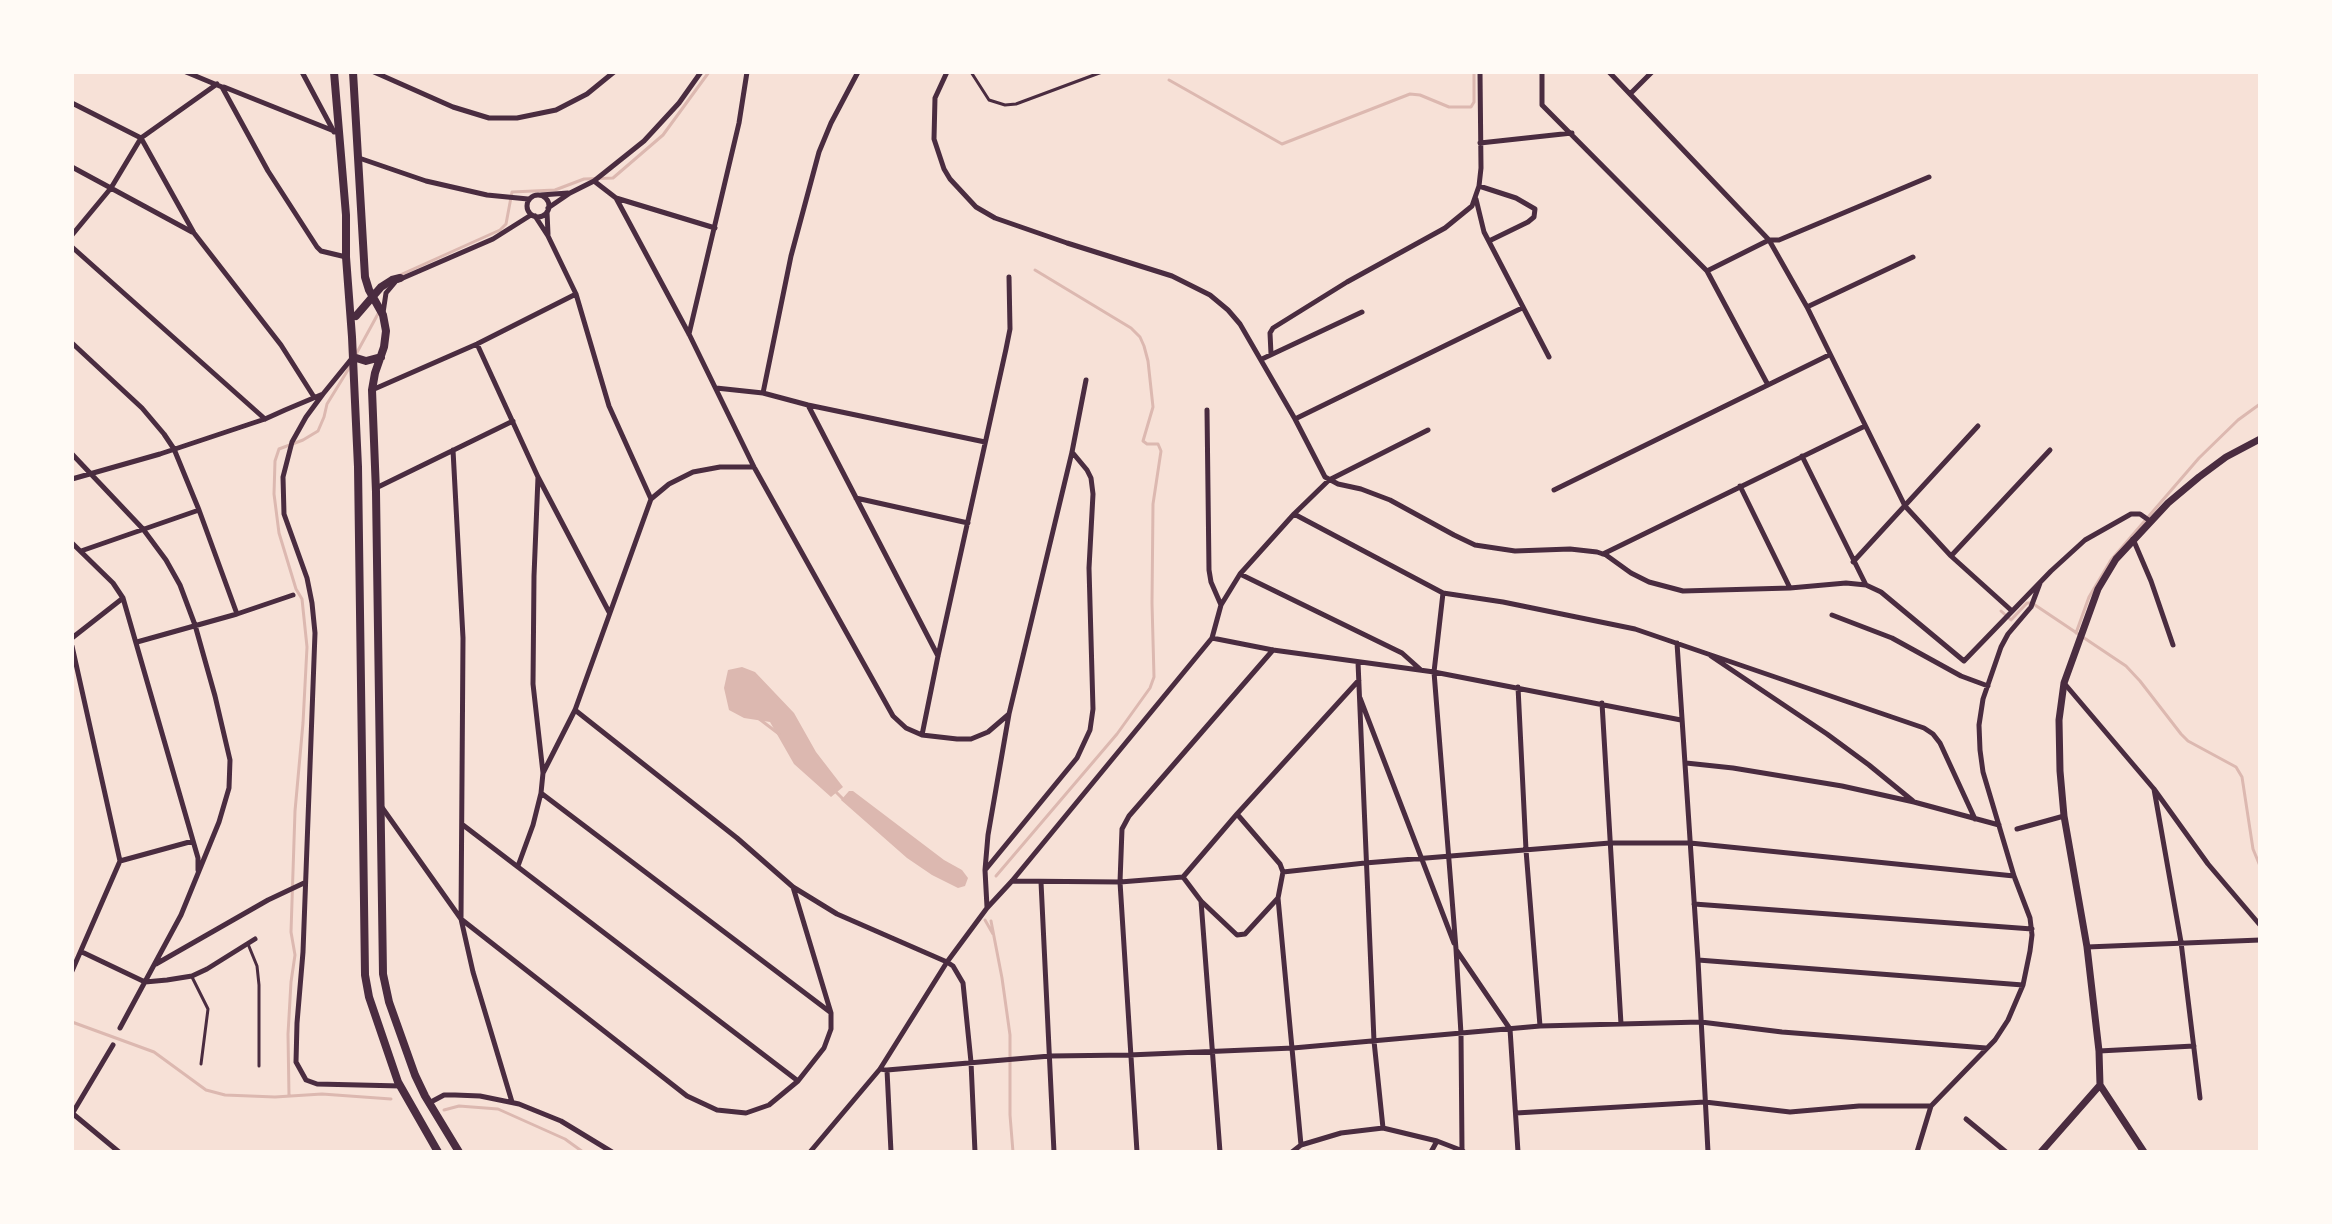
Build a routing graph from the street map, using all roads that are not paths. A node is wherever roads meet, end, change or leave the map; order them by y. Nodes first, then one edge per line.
1 (186, 72) edge
2 (302, 72) edge
3 (334, 72) edge
4 (353, 72) edge
5 (374, 72) edge
6 (614, 72) edge
7 (701, 72) edge
8 (747, 72) edge
9 (858, 72) edge
10 (947, 72) edge
11 (971, 72) edge
12 (1102, 72) edge
13 (1480, 72) edge
14 (1542, 72) edge
15 (1609, 72) edge
16 (1652, 72) edge
17 (220, 86) junction
18 (1631, 93) junction
19 (72, 103) edge
20 (336, 132) junction
21 (1572, 133) junction
22 (141, 138) junction
23 (1480, 143) junction
24 (359, 159) junction
25 (72, 167) edge
26 (1929, 177) dead end
27 (594, 181) junction
28 (1479, 186) junction
29 (111, 188) junction
30 (570, 193) junction
31 (540, 195) junction
32 (616, 198) junction
33 (528, 199) junction
34 (1476, 199) junction
35 (548, 210) junction
36 (533, 216) junction
37 (715, 228) junction
38 (194, 233) junction
39 (72, 235) edge
40 (548, 236) junction
41 (1769, 240) junction
42 (1489, 241) junction
43 (72, 247) edge
44 (346, 257) junction
45 (1913, 257) dead end
46 (1707, 271) junction
47 (365, 277) junction
48 (1009, 277) dead end
49 (400, 278) junction
50 (389, 281) junction
51 (576, 294) junction
52 (373, 296) junction
53 (1807, 307) junction
54 (1522, 308) junction
55 (1362, 312) dead end
56 (383, 315) junction
57 (354, 318) junction
58 (689, 334) junction
59 (72, 343) edge
60 (477, 344) junction
61 (1271, 354) junction
62 (1829, 355) junction
63 (353, 357) junction
64 (381, 357) junction
65 (1549, 357) dead end
66 (1262, 359) junction
67 (1086, 380) dead end
68 (1768, 385) junction
69 (716, 388) junction
70 (372, 390) junction
71 (323, 393) junction
72 (763, 393) junction
73 (314, 397) junction
74 (808, 405) junction
75 (1208, 410) dead end
76 (265, 419) junction
77 (1295, 419) junction
78 (513, 421) junction
79 (1865, 426) junction
80 (1978, 426) dead end
81 (1428, 430) dead end
82 (2260, 439) edge
83 (985, 442) junction
84 (174, 449) junction
85 (453, 450) junction
86 (2050, 450) dead end
87 (1072, 452) junction
88 (72, 454) edge
89 (1802, 456) junction
90 (754, 467) junction
91 (92, 473) junction
92 (538, 477) junction
93 (72, 479) edge
94 (1329, 480) junction
95 (1740, 486) junction
96 (376, 488) junction
97 (1554, 490) dead end
98 (856, 498) junction
99 (651, 499) junction
100 (1905, 506) junction
101 (199, 510) junction
102 (1294, 514) junction
103 (2150, 521) junction
104 (968, 523) junction
105 (143, 530) junction
106 (2133, 539) junction
107 (72, 543) edge
108 (81, 551) junction
109 (1603, 554) junction
110 (1951, 556) junction
111 (1853, 562) junction
112 (1240, 574) junction
113 (2041, 582) junction
114 (1866, 585) junction
115 (1790, 588) junction
116 (1443, 593) junction
117 (293, 595) dead end
118 (123, 598) junction
119 (1221, 604) junction
120 (2012, 611) junction
121 (609, 612) junction
122 (237, 614) junction
123 (1833, 615) dead end
124 (195, 625) junction
125 (72, 638) edge
126 (1212, 638) junction
127 (137, 642) junction
128 (1677, 643) junction
129 (2173, 645) dead end
130 (72, 646) edge
131 (1273, 650) junction
132 (1705, 652) junction
133 (938, 656) junction
134 (1358, 662) junction
135 (1421, 670) junction
136 (1434, 672) junction
137 (1359, 680) junction
138 (2064, 682) junction
139 (1988, 686) junction
140 (1518, 687) junction
141 (1360, 699) junction
142 (1602, 703) junction
143 (575, 710) junction
144 (1010, 714) junction
145 (1682, 720) junction
146 (922, 735) junction
147 (1686, 763) junction
148 (543, 773) junction
149 (2154, 789) junction
150 (541, 793) junction
151 (1914, 802) junction
152 (381, 805) junction
153 (1237, 814) junction
154 (2064, 816) junction
155 (1976, 819) junction
156 (463, 825) junction
157 (1999, 825) junction
158 (2017, 829) dead end
159 (193, 841) junction
160 (1610, 843) junction
161 (1690, 843) junction
162 (1526, 850) junction
163 (1450, 855) junction
164 (1421, 858) junction
165 (120, 861) junction
166 (1365, 863) junction
167 (518, 866) junction
168 (985, 870) junction
169 (198, 872) junction
170 (1283, 872) junction
171 (2014, 876) junction
172 (1183, 878) junction
173 (1012, 881) junction
174 (1041, 882) junction
175 (1120, 882) junction
176 (304, 884) junction
177 (793, 887) junction
178 (1278, 898) junction
179 (1201, 901) junction
180 (1694, 904) junction
181 (987, 908) junction
182 (461, 919) junction
183 (2260, 925) edge
184 (2032, 929) junction
185 (255, 939) dead end
186 (2260, 940) edge
187 (2181, 942) junction
188 (248, 944) junction
189 (2088, 947) junction
190 (1456, 949) junction
191 (82, 952) junction
192 (1698, 960) junction
193 (947, 962) junction
194 (156, 964) junction
195 (72, 971) edge
196 (192, 976) junction
197 (145, 982) junction
198 (2023, 985) junction
199 (831, 1013) junction
200 (1701, 1022) junction
201 (1621, 1024) junction
202 (1540, 1026) junction
203 (120, 1028) dead end
204 (1510, 1029) junction
205 (1461, 1034) junction
206 (1374, 1041) junction
207 (113, 1045) dead end
208 (2194, 1046) junction
209 (1293, 1048) junction
210 (1986, 1048) junction
211 (1211, 1052) junction
212 (2098, 1052) junction
213 (1130, 1055) junction
214 (1050, 1056) junction
215 (971, 1062) junction
216 (201, 1064) dead end
217 (259, 1066) dead end
218 (879, 1069) junction
219 (887, 1070) junction
220 (798, 1081) junction
221 (2100, 1085) junction
222 (400, 1086) junction
223 (2200, 1098) dead end
224 (512, 1102) junction
225 (1705, 1102) junction
226 (429, 1103) junction
227 (1932, 1106) junction
228 (72, 1113) edge
229 (1516, 1113) junction
230 (1966, 1119) dead end
231 (1383, 1128) junction
232 (1437, 1141) junction
233 (1301, 1145) junction
234 (1464, 1151) edge
235 (119, 1152) edge
236 (438, 1152) edge
237 (459, 1152) edge
238 (612, 1152) edge
239 (810, 1152) edge
240 (891, 1152) edge
241 (975, 1152) edge
242 (1054, 1152) edge
243 (1137, 1152) edge
244 (1220, 1152) edge
245 (1292, 1152) edge
246 (1431, 1152) edge
247 (1518, 1152) edge
248 (1708, 1152) edge
249 (1917, 1152) edge
250 (2006, 1152) edge
251 (2041, 1152) edge
252 (2144, 1152) edge

1 - 17 street
2 - 20 street
3 - 20 main road
4 - 24 main road
5 - 6 street
7 - 27 street
8 - 37 street
9 - 72 street
10 - 66 street
11 - 12 lane
13 - 23 street
14 - 21 street
15 - 18 street
16 - 18 street
17 - 20 street
17 - 22 street
17 - 44 street
18 - 41 street
19 - 22 street
20 - 44 main road
21 - 23 street
21 - 46 street
22 - 29 street
22 - 38 street
23 - 28 street
24 - 33 street
24 - 47 main road
25 - 29 street
26 - 41 street
27 - 30 street
27 - 32 street
28 - 34 street
28 - 42 street
29 - 38 street
29 - 39 street
30 - 31 street
30 - 35 street
31 - 33 street
31 - 35 street
32 - 37 street
32 - 58 street
33 - 36 street
34 - 42 street
34 - 61 street
35 - 36 street
35 - 40 street
36 - 40 street
36 - 49 street
37 - 58 street
38 - 73 street
40 - 51 street
41 - 46 street
41 - 53 street
42 - 54 street
43 - 76 street
44 - 57 main road
45 - 53 street
46 - 68 street
47 - 50 main road
47 - 52 main road
48 - 83 street
49 - 50 main road
49 - 56 street
50 - 52 main road
51 - 60 street
51 - 99 street
52 - 56 main road
52 - 57 main road
53 - 62 street
54 - 65 street
54 - 77 street
55 - 61 street
56 - 57 main road
56 - 64 main road
57 - 63 main road
58 - 69 street
59 - 84 street
60 - 70 street
60 - 78 street
61 - 66 street
62 - 68 street
62 - 79 street
63 - 64 main road
63 - 71 street
63 - 222 main road
64 - 70 main road
66 - 77 street
67 - 87 street
68 - 97 street
69 - 72 street
69 - 90 street
70 - 96 main road
71 - 73 street
71 - 176 street
72 - 74 street
73 - 76 street
74 - 83 street
74 - 98 street
75 - 119 street
76 - 84 street
77 - 94 street
78 - 85 street
78 - 92 street
79 - 89 street
79 - 100 street
80 - 100 street
81 - 94 street
82 - 103 street
83 - 104 street
84 - 91 street
84 - 101 street
85 - 96 street
85 - 156 street
86 - 110 street
87 - 144 street
87 - 168 street
88 - 91 street
89 - 95 street
89 - 111 street
90 - 99 street
90 - 146 street
91 - 93 street
91 - 105 street
92 - 121 street
92 - 148 street
94 - 102 street
94 - 109 street
95 - 109 street
95 - 115 street
96 - 152 main road
98 - 104 street
98 - 133 street
99 - 121 street
100 - 110 street
100 - 111 street
101 - 105 street
101 - 122 street
102 - 112 street
102 - 116 street
103 - 106 street
103 - 113 street
104 - 133 street
105 - 108 street
105 - 124 street
106 - 129 street
106 - 138 street
107 - 108 street
108 - 118 street
109 - 115 street
110 - 120 street
111 - 114 street
112 - 119 street
112 - 135 street
113 - 120 street
113 - 139 street
114 - 115 street
114 - 120 street
116 - 128 street
116 - 136 street
117 - 122 street
118 - 125 street
118 - 127 street
119 - 126 street
121 - 143 street
122 - 124 street
123 - 139 street
124 - 127 street
124 - 169 street
126 - 131 street
126 - 173 street
127 - 159 street
128 - 132 street
128 - 145 street
130 - 165 street
131 - 134 street
131 - 175 street
132 - 151 street
132 - 155 street
133 - 146 street
134 - 135 street
134 - 137 street
135 - 136 street
136 - 140 street
136 - 163 street
137 - 141 street
137 - 153 street
138 - 149 street
138 - 154 street
139 - 157 street
140 - 142 street
140 - 162 street
141 - 164 street
141 - 166 street
142 - 145 street
142 - 160 street
143 - 148 street
143 - 177 street
144 - 146 street
144 - 168 street
145 - 147 street
147 - 151 street
147 - 161 street
148 - 150 street
149 - 183 street
149 - 187 street
150 - 167 street
150 - 199 street
151 - 155 street
152 - 182 street
152 - 226 main road
153 - 170 street
153 - 172 street
154 - 158 street
154 - 189 street
155 - 157 street
156 - 167 street
156 - 182 street
157 - 171 street
159 - 165 street
159 - 169 street
160 - 161 street
160 - 162 street
160 - 201 street
161 - 171 street
161 - 180 street
162 - 163 street
162 - 202 street
163 - 164 street
163 - 190 street
164 - 166 street
164 - 190 street
165 - 191 street
166 - 170 street
166 - 206 street
167 - 220 street
168 - 181 street
169 - 194 street
170 - 178 street
171 - 184 street
172 - 175 street
172 - 179 street
173 - 174 street
173 - 181 street
174 - 175 street
174 - 214 street
175 - 213 street
176 - 194 street
176 - 222 street
177 - 193 street
177 - 199 street
178 - 179 street
178 - 209 street
179 - 211 street
180 - 184 street
180 - 192 street
181 - 193 street
182 - 220 street
182 - 224 street
184 - 198 street
185 - 188 street
186 - 187 street
187 - 189 street
187 - 208 street
188 - 196 street
188 - 217 lane
189 - 212 street
190 - 204 street
190 - 205 street
191 - 195 street
191 - 197 street
192 - 198 street
192 - 200 street
193 - 215 street
193 - 218 street
194 - 197 street
196 - 197 street
196 - 216 lane
197 - 203 street
198 - 210 street
199 - 220 street
200 - 201 street
200 - 210 street
200 - 225 street
201 - 202 street
202 - 204 street
204 - 205 street
204 - 229 street
205 - 206 street
205 - 234 street
206 - 209 street
206 - 231 street
207 - 228 street
208 - 212 street
208 - 223 street
209 - 211 street
209 - 233 street
210 - 227 street
211 - 213 street
211 - 244 street
212 - 221 street
213 - 214 street
213 - 243 street
214 - 215 street
214 - 242 street
215 - 219 street
215 - 241 street
218 - 219 street
218 - 239 street
219 - 240 street
221 - 251 street
221 - 252 street
222 - 236 main road
224 - 226 street
224 - 238 street
225 - 227 street
225 - 229 street
225 - 248 street
226 - 237 main road
227 - 249 street
228 - 235 street
229 - 247 street
230 - 250 street
231 - 232 street
231 - 233 street
232 - 234 street
232 - 246 street
233 - 245 street

